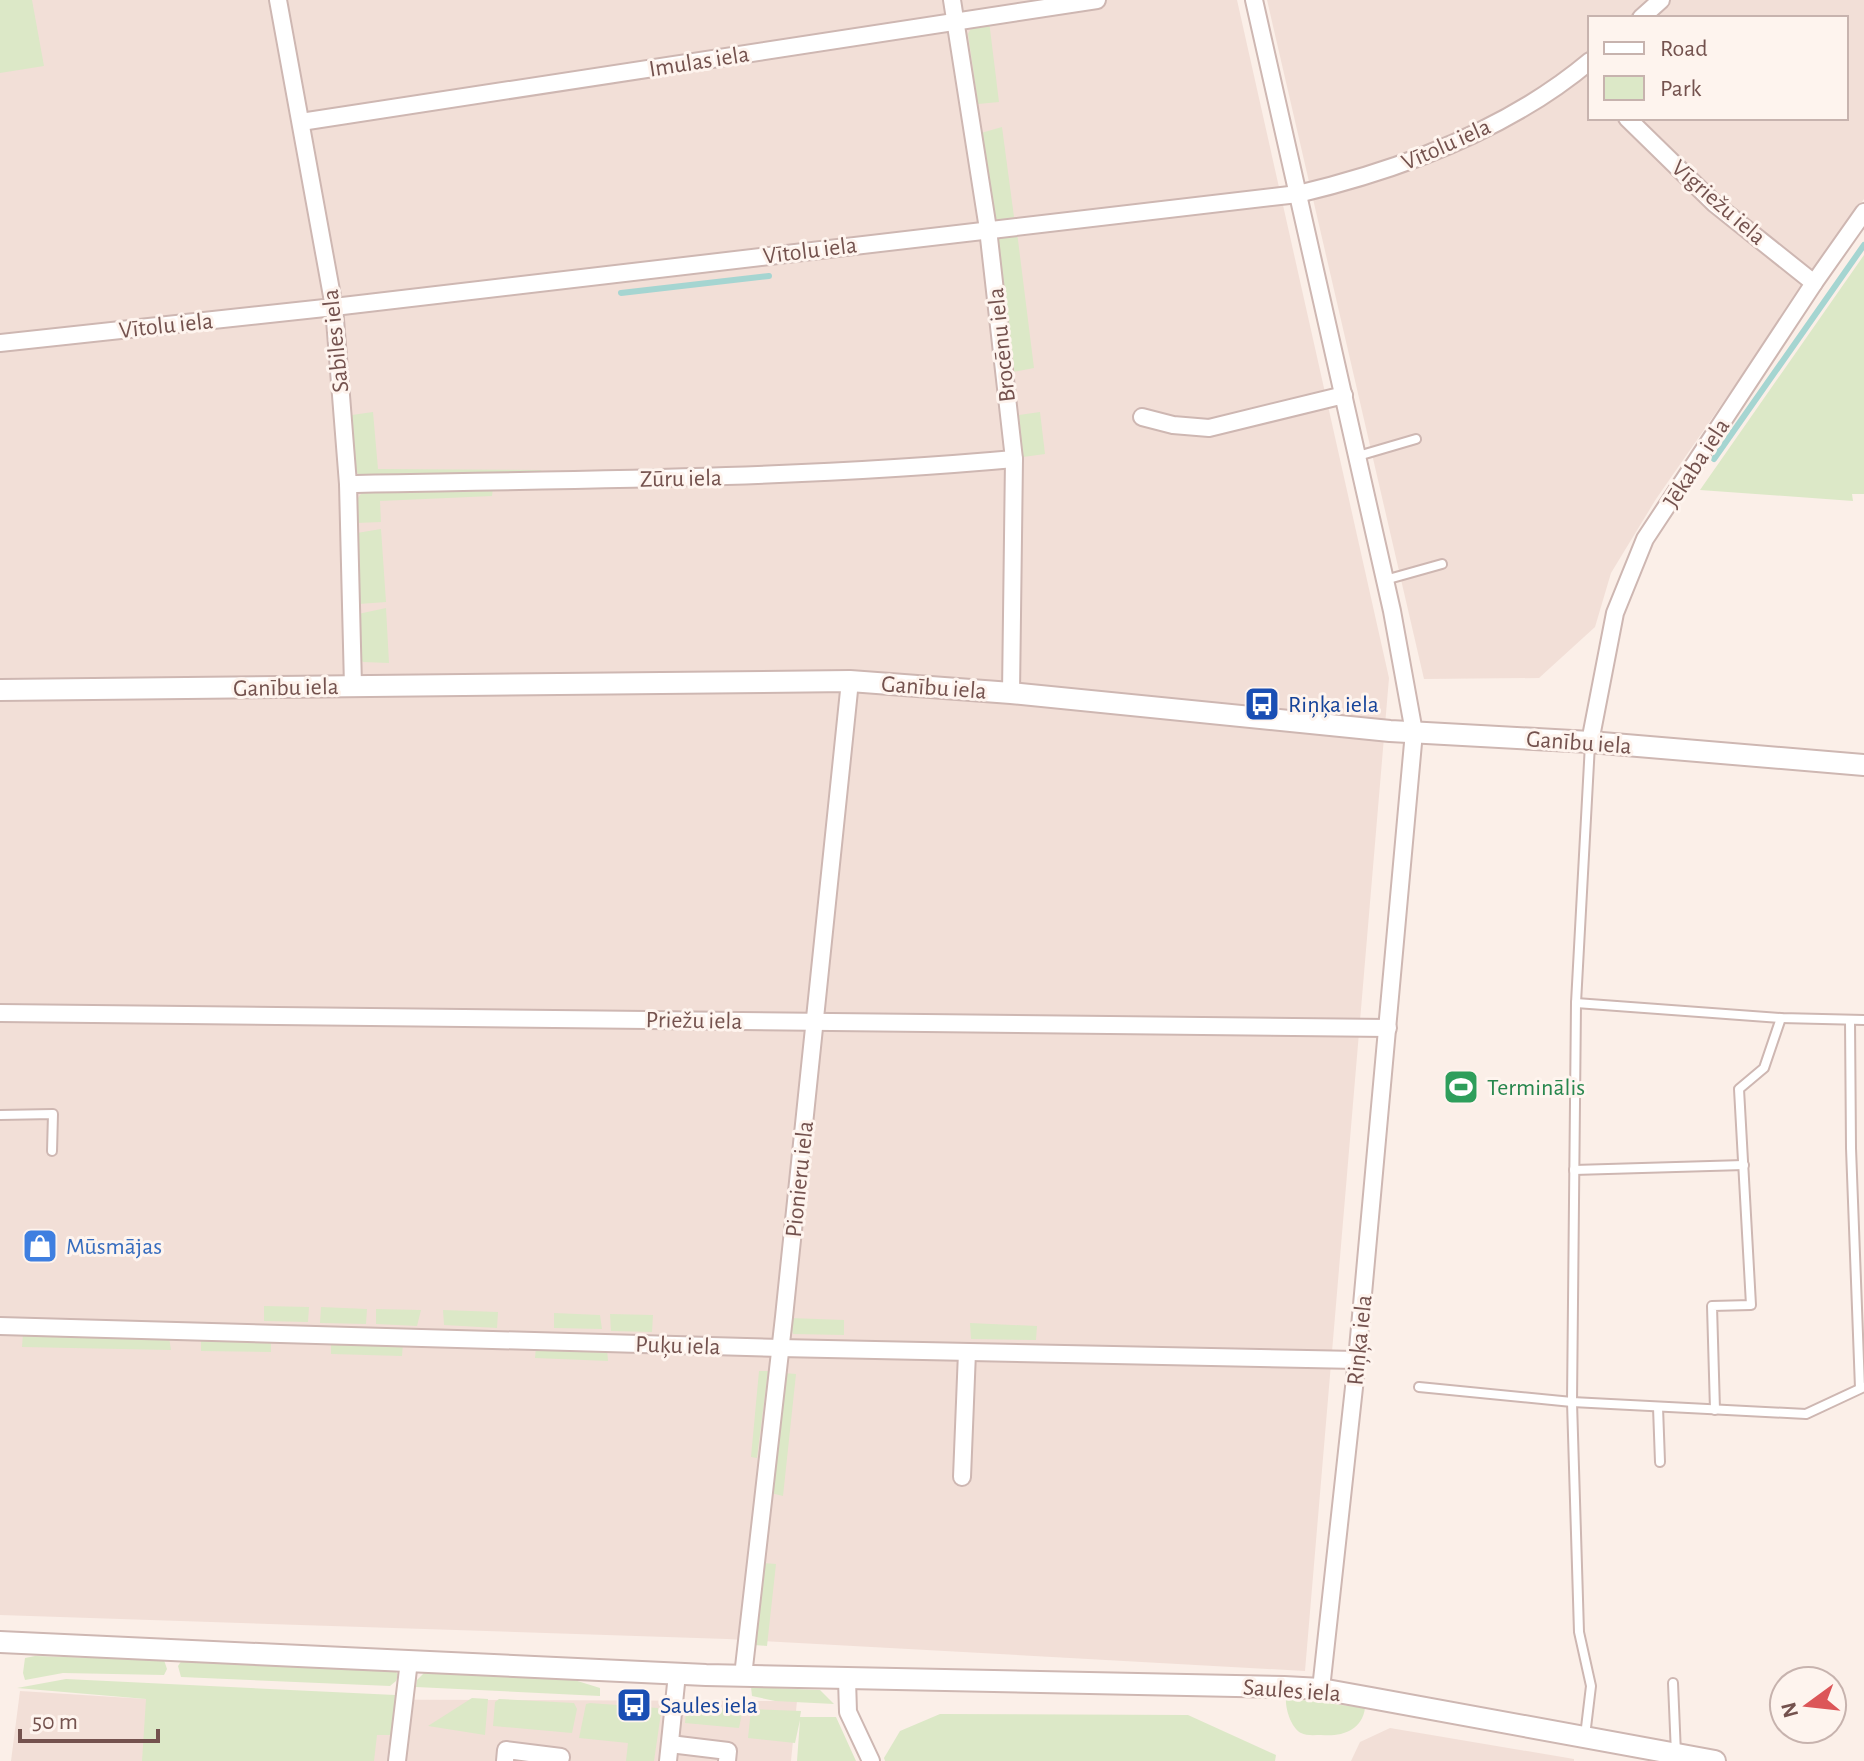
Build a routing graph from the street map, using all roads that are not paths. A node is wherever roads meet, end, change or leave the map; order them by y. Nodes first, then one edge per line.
1 (278, 0) edge
2 (952, 0) edge
3 (1097, 0) edge
4 (1254, 0) edge
5 (1661, 0) edge
6 (1643, 16) edge
7 (956, 22) junction
8 (1587, 68) edge
9 (1629, 120) edge
10 (301, 122) junction
11 (1298, 194) junction
12 (1864, 212) edge
13 (988, 229) junction
14 (1814, 283) junction
15 (334, 307) junction
16 (0, 343) edge
17 (1344, 395) junction
18 (1142, 417) dead end
19 (1416, 439) dead end
20 (1358, 456) junction
21 (1014, 459) junction
22 (348, 484) junction
23 (1442, 564) dead end
24 (1385, 580) junction
25 (850, 681) junction
26 (353, 686) junction
27 (0, 690) edge
28 (1011, 693) junction
29 (1414, 732) junction
30 (1590, 742) junction
31 (1864, 765) edge
32 (1576, 1003) junction
33 (0, 1013) edge
34 (1781, 1018) junction
35 (1850, 1020) junction
36 (1864, 1020) edge
37 (815, 1021) junction
38 (1388, 1028) junction
39 (0, 1115) edge
40 (1851, 1148) junction
41 (1864, 1148) edge
42 (52, 1151) dead end
43 (1744, 1165) junction
44 (1574, 1170) junction
45 (0, 1326) edge
46 (780, 1348) junction
47 (967, 1352) junction
48 (1357, 1360) junction
49 (1419, 1387) dead end
50 (1862, 1388) edge
51 (1572, 1402) junction
52 (1658, 1407) junction
53 (1715, 1410) junction
54 (1660, 1462) dead end
55 (962, 1477) dead end
56 (0, 1642) edge
57 (409, 1661) junction
58 (677, 1674) junction
59 (743, 1676) junction
60 (847, 1679) junction
61 (1673, 1683) dead end
62 (1321, 1689) junction
63 (1585, 1737) junction
64 (669, 1753) edge
65 (1676, 1754) junction
66 (397, 1761) edge
67 (505, 1761) edge
68 (560, 1761) edge
69 (727, 1761) edge
70 (871, 1761) edge
71 (1715, 1761) edge

1 - 10 street, Sabiles iela
2 - 7 street, Brocēnu iela
3 - 7 street, Imulas iela
4 - 11 street, Riņķa iela
5 - 6 street
7 - 10 street, Imulas iela
7 - 13 street, Brocēnu iela
8 - 11 street, Vītolu iela
9 - 14 street, Vīgriežu iela
10 - 15 street, Sabiles iela
11 - 13 street, Vītolu iela
11 - 17 street, Riņķa iela
12 - 14 street, Jēkaba iela
13 - 15 street, Vītolu iela
13 - 21 street, Brocēnu iela
14 - 30 street, Jēkaba iela
15 - 16 street, Vītolu iela
15 - 22 street, Sabiles iela
17 - 18 street
17 - 20 street, Riņķa iela
19 - 20 lane
20 - 24 street, Riņķa iela
21 - 22 street, Zūru iela
21 - 28 street, Brocēnu iela
22 - 26 street, Sabiles iela
23 - 24 lane
24 - 29 street, Riņķa iela
25 - 26 street, Ganību iela
25 - 28 street, Ganību iela
25 - 37 street, Pionieru iela
26 - 27 street, Ganību iela
28 - 29 street, Ganību iela
29 - 30 street, Ganību iela
29 - 38 street, Riņķa iela
30 - 31 street, Ganību iela
30 - 32 lane
32 - 34 lane
32 - 44 lane
33 - 37 street, Priežu iela
34 - 35 lane
34 - 43 lane
35 - 36 lane
35 - 40 lane
37 - 38 street, Priežu iela
37 - 46 street, Pionieru iela
38 - 48 street, Riņķa iela
39 - 42 lane
40 - 41 lane
40 - 50 lane
43 - 44 lane
43 - 53 lane
44 - 51 lane
45 - 46 street, Puķu iela
46 - 47 street, Puķu iela
46 - 59 street, Pionieru iela
47 - 48 street, Puķu iela
47 - 55 street
48 - 62 street, Riņķa iela
49 - 51 lane
50 - 53 lane
51 - 52 lane
51 - 63 lane
52 - 53 lane
52 - 54 lane
56 - 57 street, Saules iela
57 - 58 street, Saules iela
57 - 66 street
58 - 59 street, Saules iela
58 - 64 street
59 - 60 street, Saules iela
60 - 62 street, Saules iela
60 - 70 street
61 - 65 lane
62 - 63 street, Saules iela
63 - 65 street, Saules iela
64 - 69 street
65 - 71 street, Saules iela
67 - 68 street

